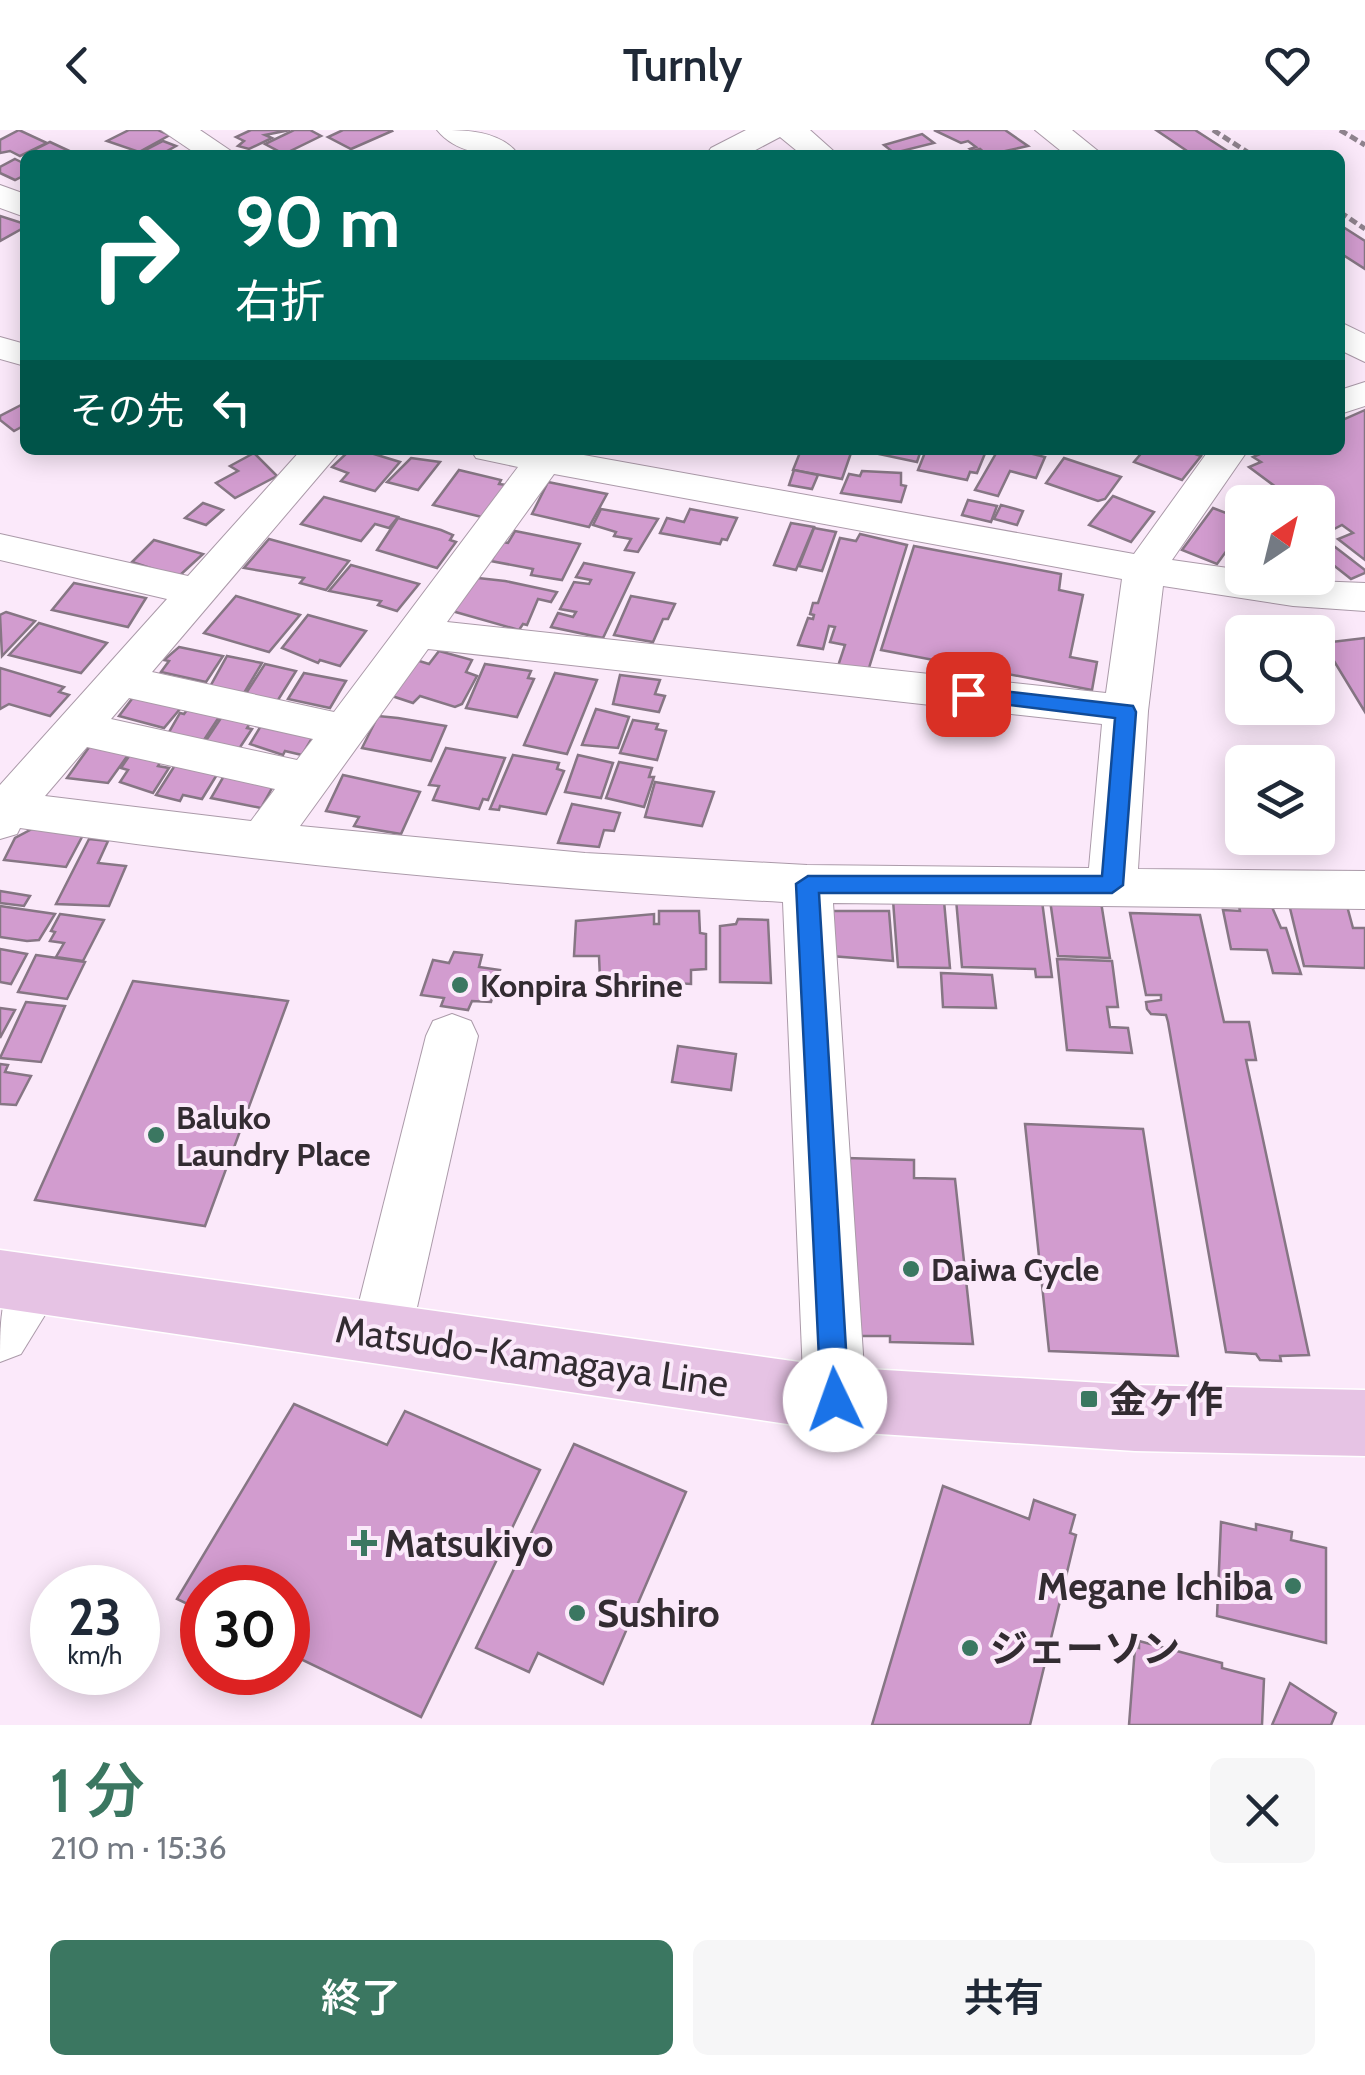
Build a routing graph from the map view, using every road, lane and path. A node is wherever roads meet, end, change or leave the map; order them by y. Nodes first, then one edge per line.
1 (177, 130) edge
2 (453, 130) edge
3 (770, 130) edge
4 (791, 130) edge
5 (1051, 130) edge
6 (1213, 130) edge
7 (1340, 130) edge
8 (1365, 145) edge
9 (212, 150) edge
10 (492, 150) edge
11 (732, 150) edge
12 (816, 150) edge
13 (1080, 150) edge
14 (1244, 150) edge
15 (1345, 336) edge
16 (1365, 351) edge
17 (318, 455) edge
18 (517, 455) edge
19 (1225, 455) edge
20 (544, 460) junction
21 (0, 547) edge
22 (1144, 569) junction
23 (197, 592) junction
24 (1365, 596) edge
25 (416, 633) junction
26 (118, 680) junction
27 (1126, 712) junction
28 (77, 728) junction
29 (344, 730) junction
30 (305, 779) junction
31 (2, 812) edge
32 (263, 842) junction
33 (808, 884) junction
34 (1112, 885) junction
35 (1365, 890) edge
36 (452, 1036) dead end
37 (12, 1299) edge
38 (381, 1334) junction
39 (835, 1400) junction
40 (1365, 1423) edge

1 - 9 street
2 - 10 street
3 - 11 street
4 - 12 street
5 - 13 street
6 - 14 path
7 - 8 path
15 - 16 street
17 - 23 street
18 - 20 street
19 - 22 street
20 - 22 street
20 - 25 street
21 - 23 street
22 - 24 street
22 - 27 street
23 - 26 street
25 - 27 street
25 - 29 street
26 - 28 street
26 - 29 street
27 - 34 street
28 - 30 street
28 - 31 street
29 - 30 street
30 - 32 street
31 - 32 street
32 - 33 street
33 - 34 street
33 - 39 street
34 - 35 street
36 - 38 street
37 - 38 main road, Matsudo-Kamagaya Line
38 - 39 main road, Matsudo-Kamagaya Line
39 - 40 main road, Matsudo-Kamagaya Line

